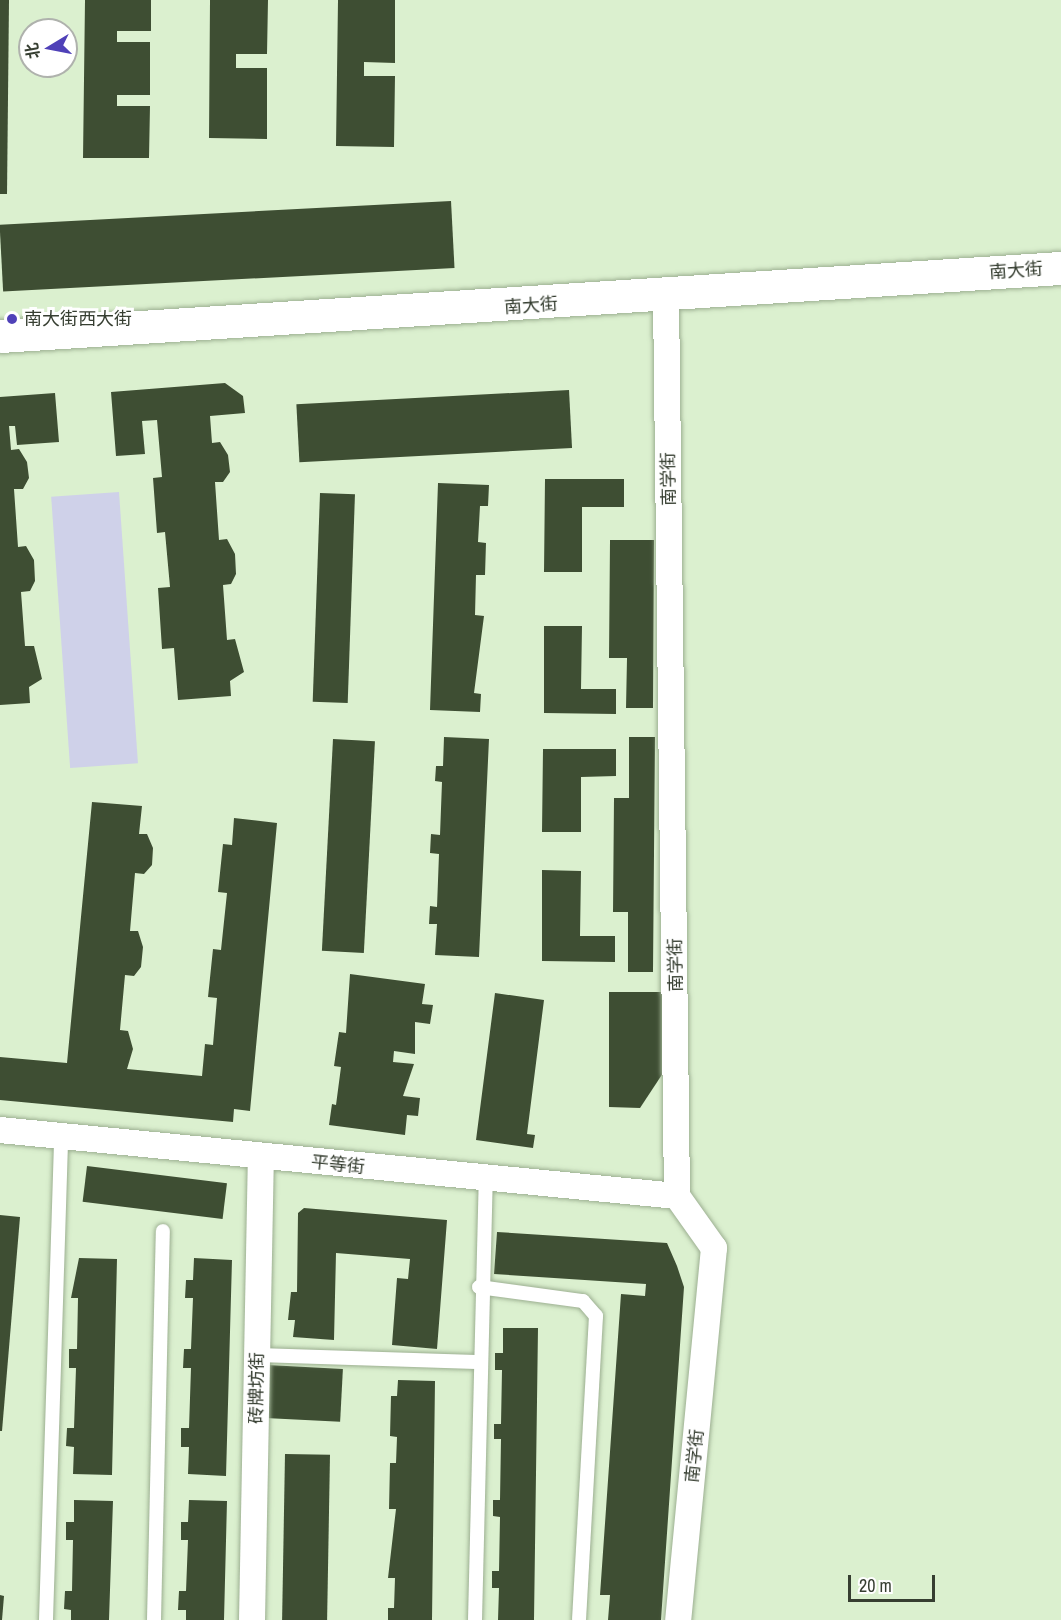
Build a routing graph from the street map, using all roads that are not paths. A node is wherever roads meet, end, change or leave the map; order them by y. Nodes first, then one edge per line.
1 (1061, 268) edge
2 (666, 297) junction
3 (0, 336) edge
4 (0, 1130) edge
5 (60, 1136) junction
6 (261, 1157) junction
7 (486, 1181) junction
8 (677, 1197) junction
9 (163, 1232) dead end
10 (479, 1287) junction
11 (257, 1355) junction
12 (477, 1362) junction
13 (46, 1620) edge
14 (154, 1620) edge
15 (252, 1620) edge
16 (475, 1620) edge
17 (579, 1620) edge
18 (678, 1620) edge

1 - 2 street, 南大街
2 - 3 street, 南大街
2 - 8 street, 南学街
4 - 5 street, 平等街
5 - 6 street, 平等街
5 - 13 lane
6 - 7 street, 平等街
6 - 11 street, 砖牌坊街
7 - 8 street, 平等街
7 - 10 lane
8 - 18 street, 南学街
9 - 14 lane
10 - 12 lane
10 - 17 lane
11 - 12 lane
11 - 15 street, 砖牌坊街
12 - 16 lane

